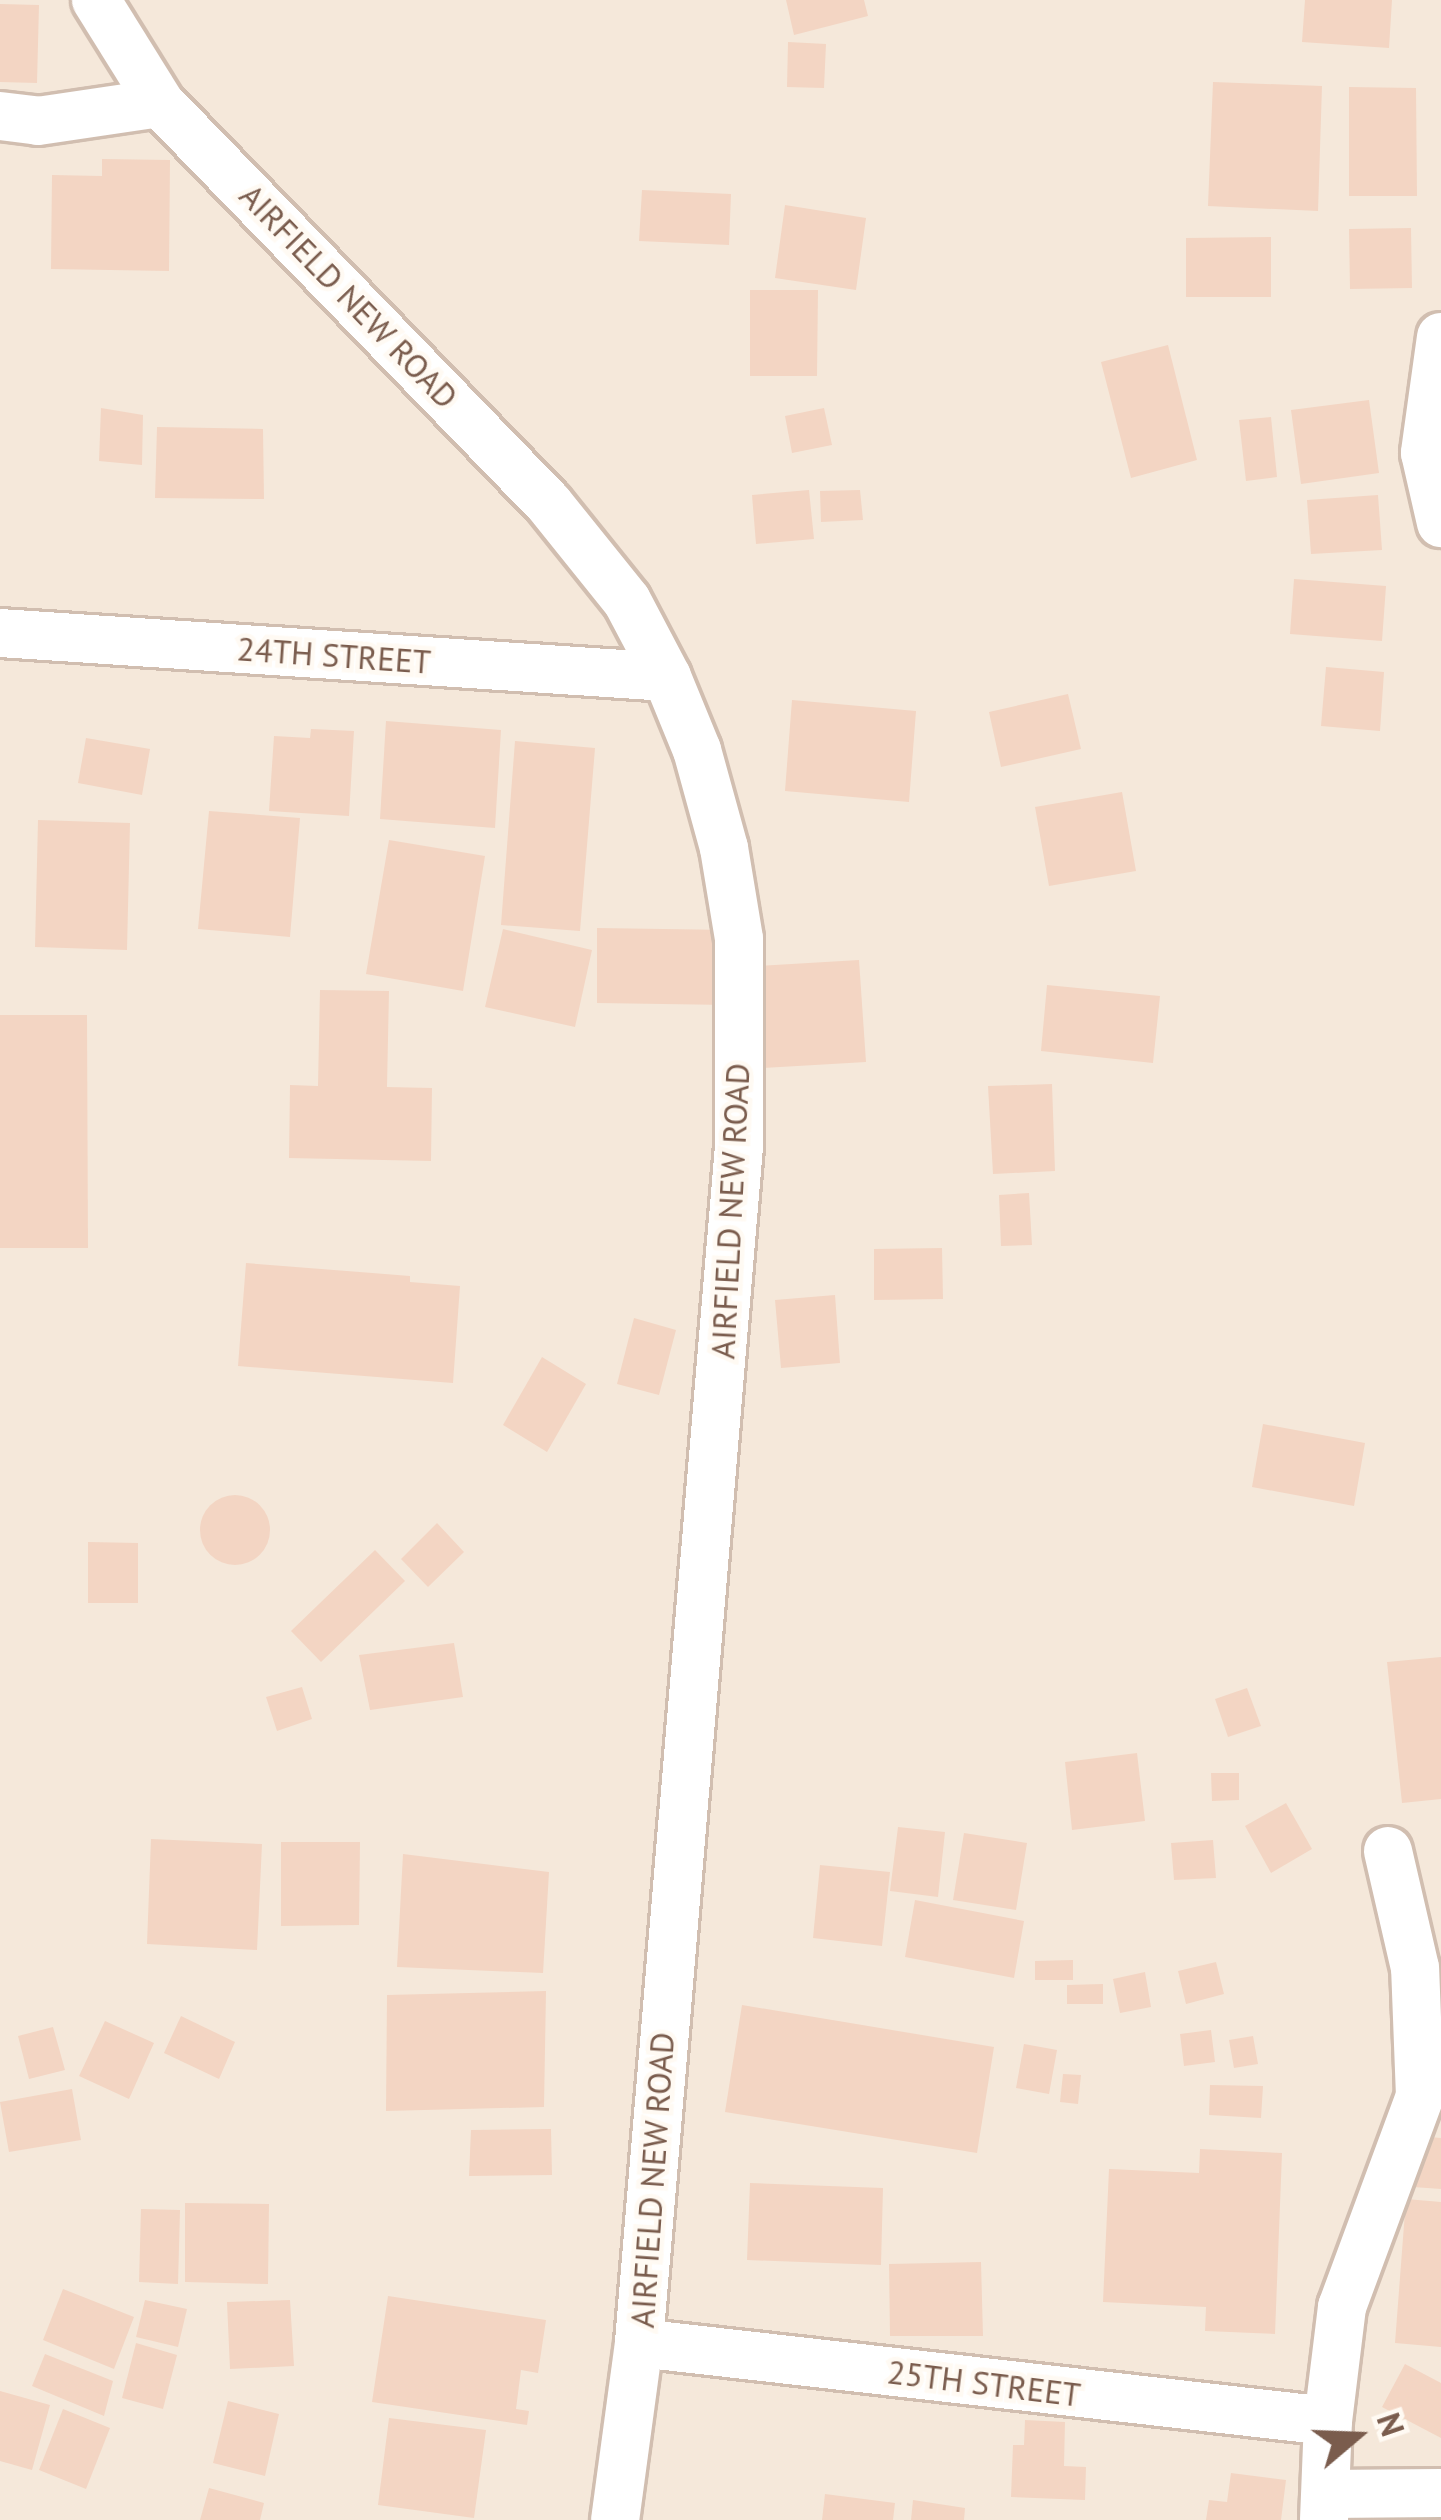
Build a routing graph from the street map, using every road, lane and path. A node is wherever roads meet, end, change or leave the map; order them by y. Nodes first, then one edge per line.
1 (96, 0) edge
2 (160, 104) junction
3 (0, 116) edge
4 (1441, 337) edge
5 (1441, 524) edge
6 (0, 633) edge
7 (667, 676) junction
8 (1388, 1851) dead end
9 (639, 2343) junction
10 (1328, 2421) junction
11 (1441, 2493) edge
12 (1326, 2507) edge
13 (615, 2520) edge

1 - 2 street, AIRFIELD NEW ROAD
2 - 3 street
2 - 7 street, AIRFIELD NEW ROAD
4 - 5 street
6 - 7 street, 24TH STREET
7 - 9 street, AIRFIELD NEW ROAD
8 - 10 street
9 - 10 street, 25TH STREET
9 - 13 street, AIRFIELD NEW ROAD
10 - 12 street
11 - 12 street

